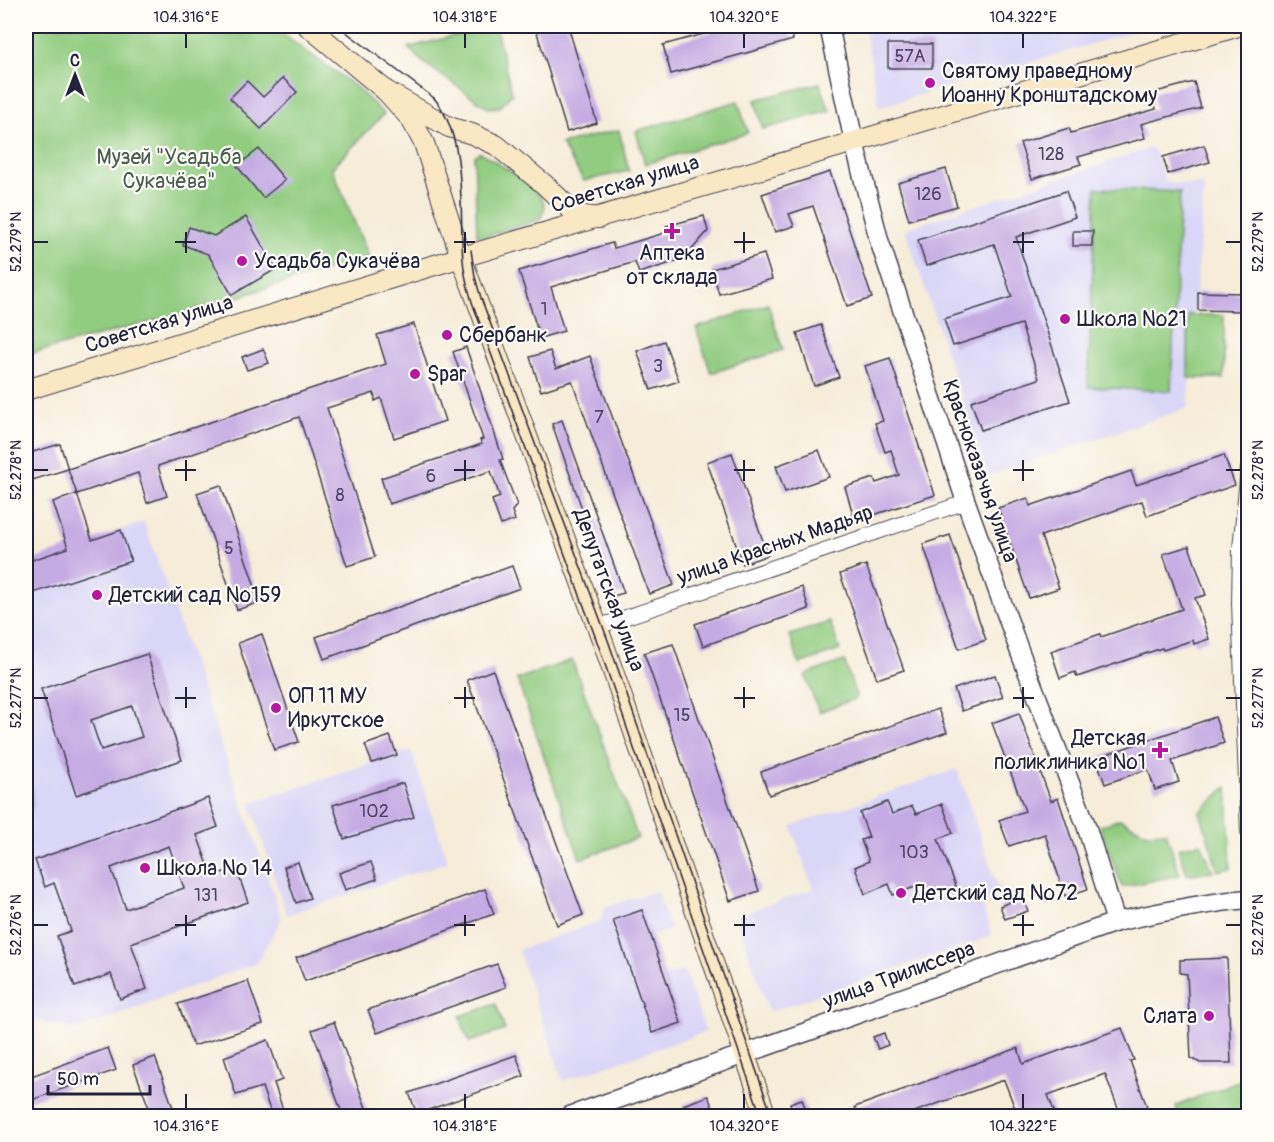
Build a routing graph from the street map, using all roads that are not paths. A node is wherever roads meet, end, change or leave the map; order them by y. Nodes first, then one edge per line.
1 (308, 26) edge
2 (829, 26) edge
3 (1239, 26) edge
4 (386, 90) junction
5 (854, 142) junction
6 (545, 185) junction
7 (599, 218) junction
8 (535, 236) junction
9 (461, 257) junction
10 (26, 390) edge
11 (1248, 468) edge
12 (966, 502) junction
13 (597, 627) junction
14 (1248, 832) edge
15 (1248, 899) edge
16 (1116, 922) junction
17 (744, 1054) junction
18 (570, 1116) edge
19 (766, 1116) edge

1 - 4 main road
2 - 5 street, Красноказачья улица
3 - 5 main road, Советская улица
4 - 6 main road
4 - 9 main road, Депутатская улица
5 - 7 main road, Советская улица
5 - 12 street, Красноказачья улица
6 - 7 main road
6 - 8 main road
7 - 8 main road, Советская улица
8 - 9 main road, Советская улица
9 - 10 main road, Советская улица
9 - 13 main road, Депутатская улица
11 - 14 street
12 - 13 street, улица Красных Мадьяр
12 - 16 street, Красноказачья улица
13 - 17 main road, Депутатская улица
15 - 16 street, улица Трилиссера
16 - 17 street, улица Трилиссера
17 - 18 street, улица Трилиссера
17 - 19 main road, Депутатская улица

